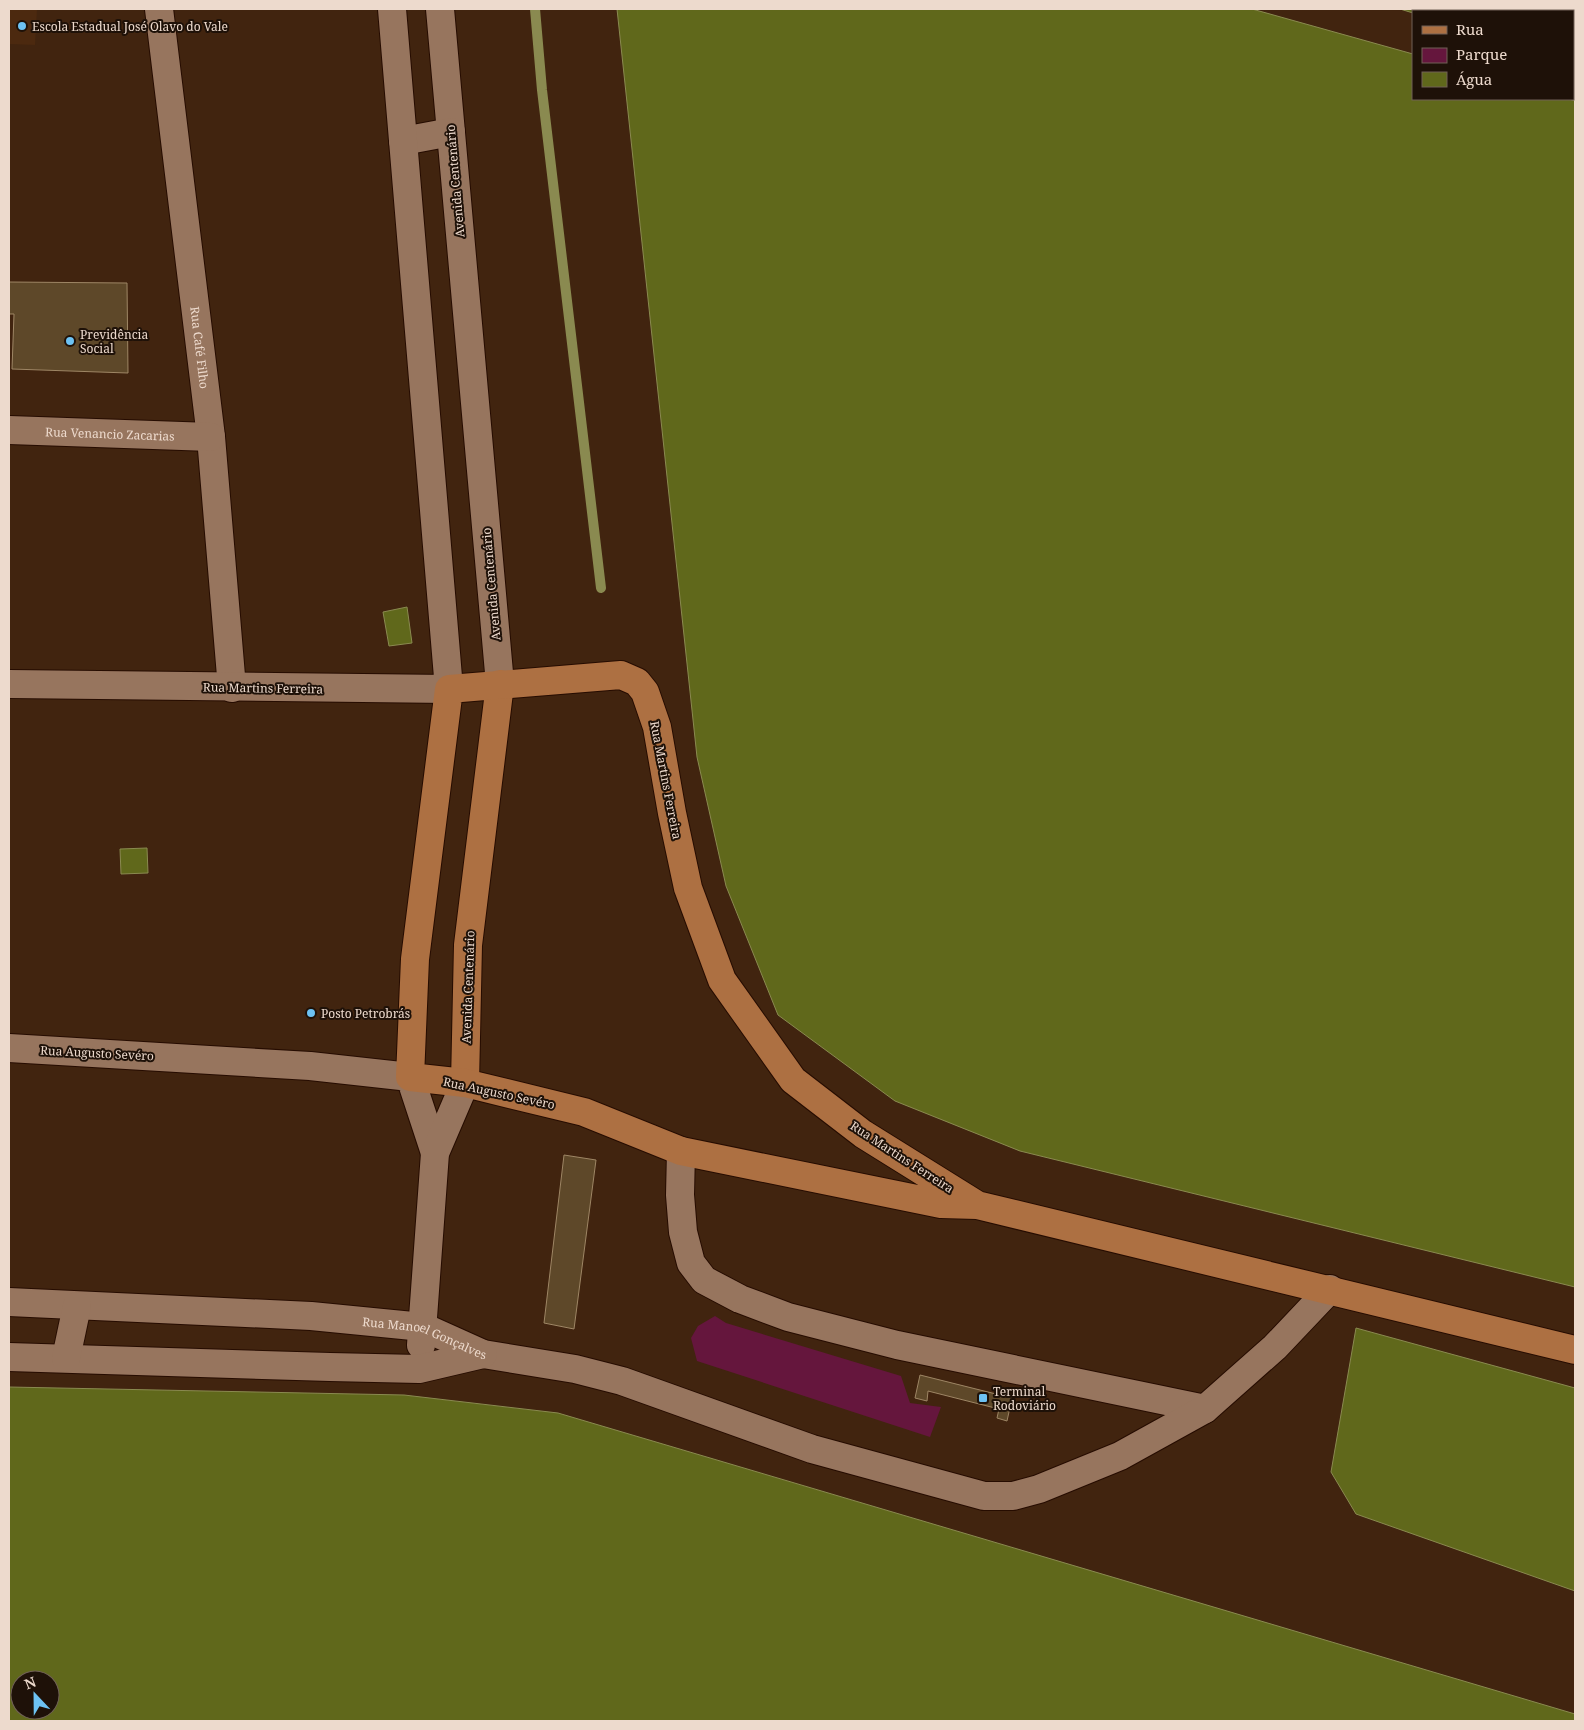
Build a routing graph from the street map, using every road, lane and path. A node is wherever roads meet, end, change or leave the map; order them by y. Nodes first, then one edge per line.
1 (160, 9) edge
2 (392, 9) edge
3 (440, 9) edge
4 (451, 132) junction
5 (403, 141) junction
6 (9, 430) edge
7 (211, 437) junction
8 (9, 684) edge
9 (500, 684) junction
10 (232, 688) junction
11 (449, 689) junction
12 (9, 1048) edge
13 (410, 1077) junction
14 (465, 1083) junction
15 (681, 1151) junction
16 (435, 1153) junction
17 (977, 1205) junction
18 (1330, 1289) junction
19 (9, 1302) edge
20 (76, 1306) junction
21 (423, 1327) junction
22 (1575, 1350) edge
23 (484, 1354) junction
24 (9, 1357) edge
25 (66, 1358) junction
26 (419, 1369) junction
27 (1205, 1409) junction

1 - 7 street, Rua Café Filho
2 - 5 street, Avenida Centenário
3 - 4 street, Avenida Centenário
4 - 5 street
4 - 9 street, Avenida Centenário
5 - 11 street, Avenida Centenário
6 - 7 street, Rua Venancio Zacarias
7 - 10 street, Rua Café Filho
8 - 10 street, Rua Martins Ferreira
9 - 11 main road, Rua Martins Ferreira
9 - 14 main road, Avenida Centenário
9 - 17 main road, Rua Martins Ferreira
10 - 11 street, Rua Martins Ferreira
11 - 13 main road, Avenida Centenário
12 - 13 street, Rua Augusto Sevéro
13 - 14 main road, Rua Augusto Sevéro
13 - 16 street, Avenida Centenário
14 - 15 main road, Rua Augusto Sevéro
14 - 16 street, Avenida Centenário
15 - 17 main road, Rua Augusto Sevéro
15 - 27 street
16 - 21 street, Avenida Centenário
17 - 18 main road
18 - 22 main road
18 - 27 street
19 - 20 street, Rua Manoel Gonçalves
20 - 21 street, Rua Manoel Gonçalves
20 - 25 street
21 - 23 street, Rua Manoel Gonçalves
21 - 26 street, Avenida Centenário
23 - 26 street, Rua Manoel Gonçalves
23 - 27 street
24 - 25 street, Rua Manoel Gonçalves
25 - 26 street, Rua Manoel Gonçalves

